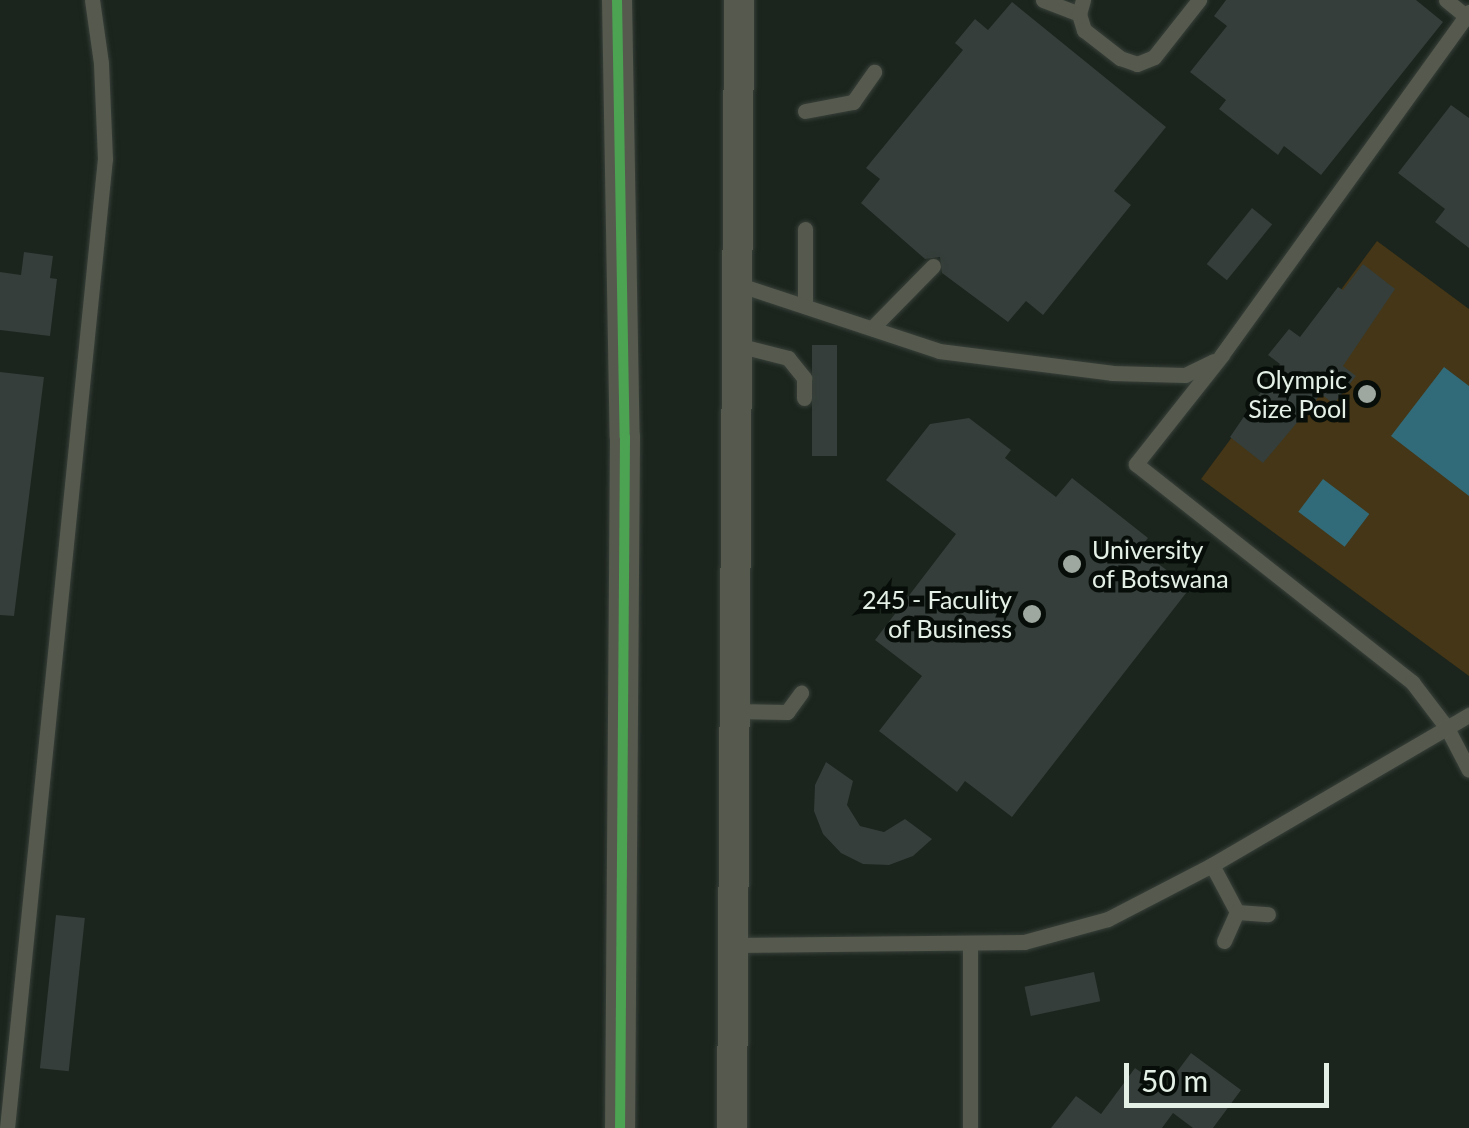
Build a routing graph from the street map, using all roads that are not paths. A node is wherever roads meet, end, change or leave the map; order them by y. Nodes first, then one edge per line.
1 (92, 0) edge
2 (617, 0) edge
3 (739, 0) edge
4 (1043, 0) edge
5 (1199, 0) edge
6 (1446, 0) edge
7 (1081, 7) edge
8 (1468, 14) edge
9 (874, 72) dead end
10 (804, 111) dead end
11 (804, 230) dead end
12 (933, 266) dead end
13 (737, 284) junction
14 (804, 306) junction
15 (872, 328) junction
16 (737, 345) junction
17 (1222, 355) junction
18 (804, 398) dead end
19 (801, 694) dead end
20 (735, 711) junction
21 (1469, 714) edge
22 (1447, 728) junction
23 (1469, 770) edge
24 (1212, 865) junction
25 (1237, 912) junction
26 (1268, 914) dead end
27 (1224, 941) dead end
28 (734, 944) junction
29 (970, 944) junction
30 (7, 1128) edge
31 (620, 1128) edge
32 (732, 1128) edge
33 (970, 1128) edge

1 - 30 lane
2 - 31 street
3 - 13 street
4 - 7 lane
5 - 7 lane
6 - 8 lane
8 - 17 lane
9 - 10 lane
11 - 14 lane
12 - 15 lane
13 - 14 lane
13 - 16 street
14 - 15 lane
15 - 17 lane
16 - 18 lane
16 - 20 street
17 - 22 lane
19 - 20 lane
20 - 28 street
21 - 22 lane
22 - 23 lane
22 - 24 lane
24 - 25 lane
24 - 29 lane
25 - 26 lane
25 - 27 lane
28 - 29 lane
28 - 32 street
29 - 33 lane

